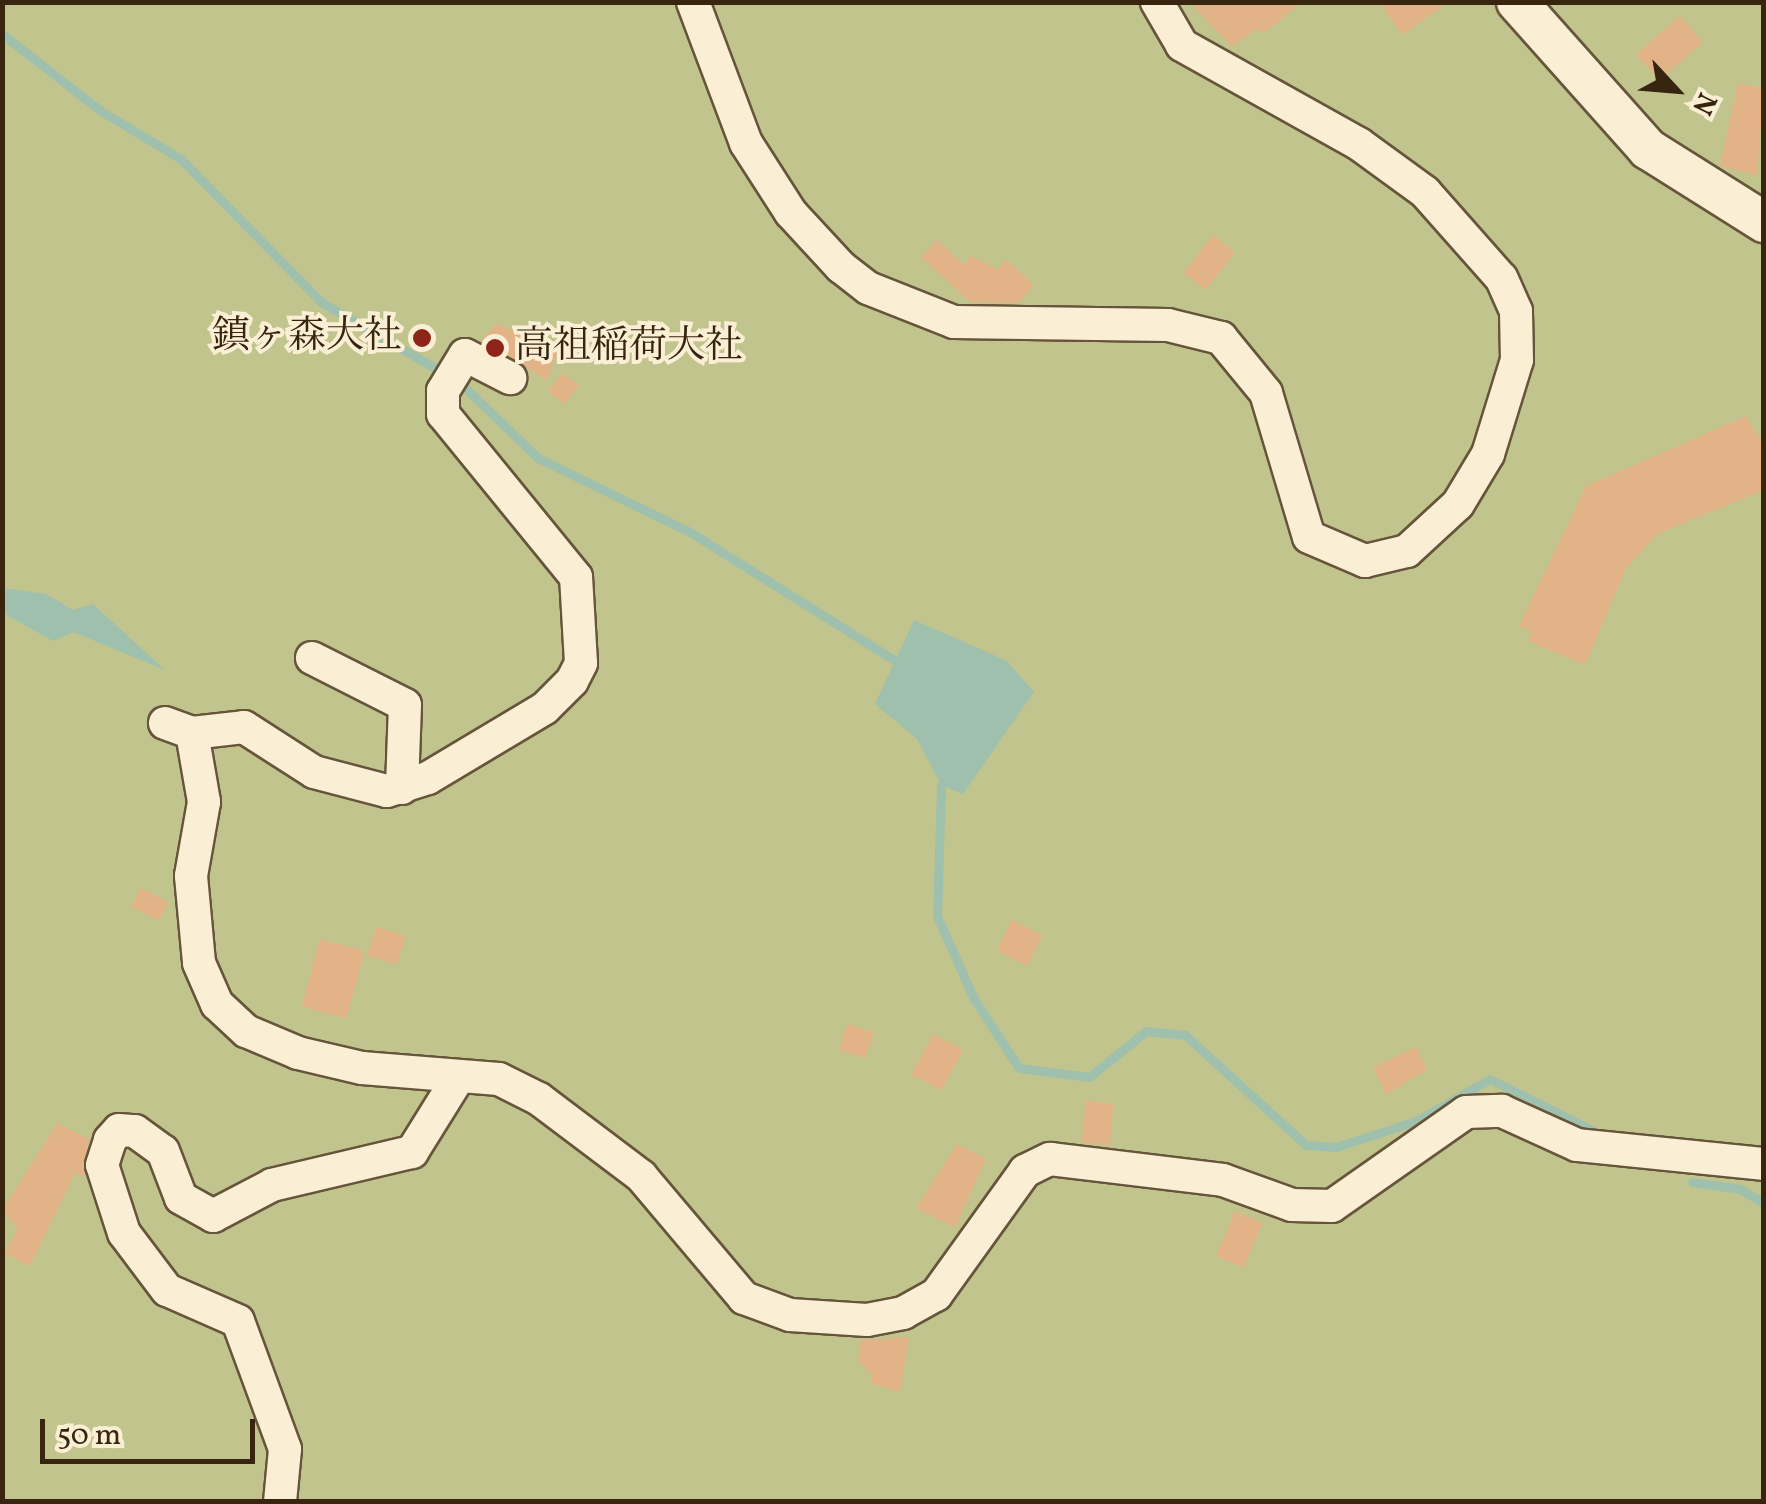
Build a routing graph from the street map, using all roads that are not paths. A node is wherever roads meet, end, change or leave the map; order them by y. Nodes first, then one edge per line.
1 (693, 2) edge
2 (1157, 2) edge
3 (1518, 2) edge
4 (1764, 222) edge
5 (510, 378) dead end
6 (312, 658) dead end
7 (402, 788) junction
8 (458, 1078) junction
9 (1764, 1164) edge
10 (280, 1502) edge

1 - 2 street
3 - 4 street
5 - 7 street
6 - 7 street
7 - 8 street
8 - 9 street
8 - 10 street

